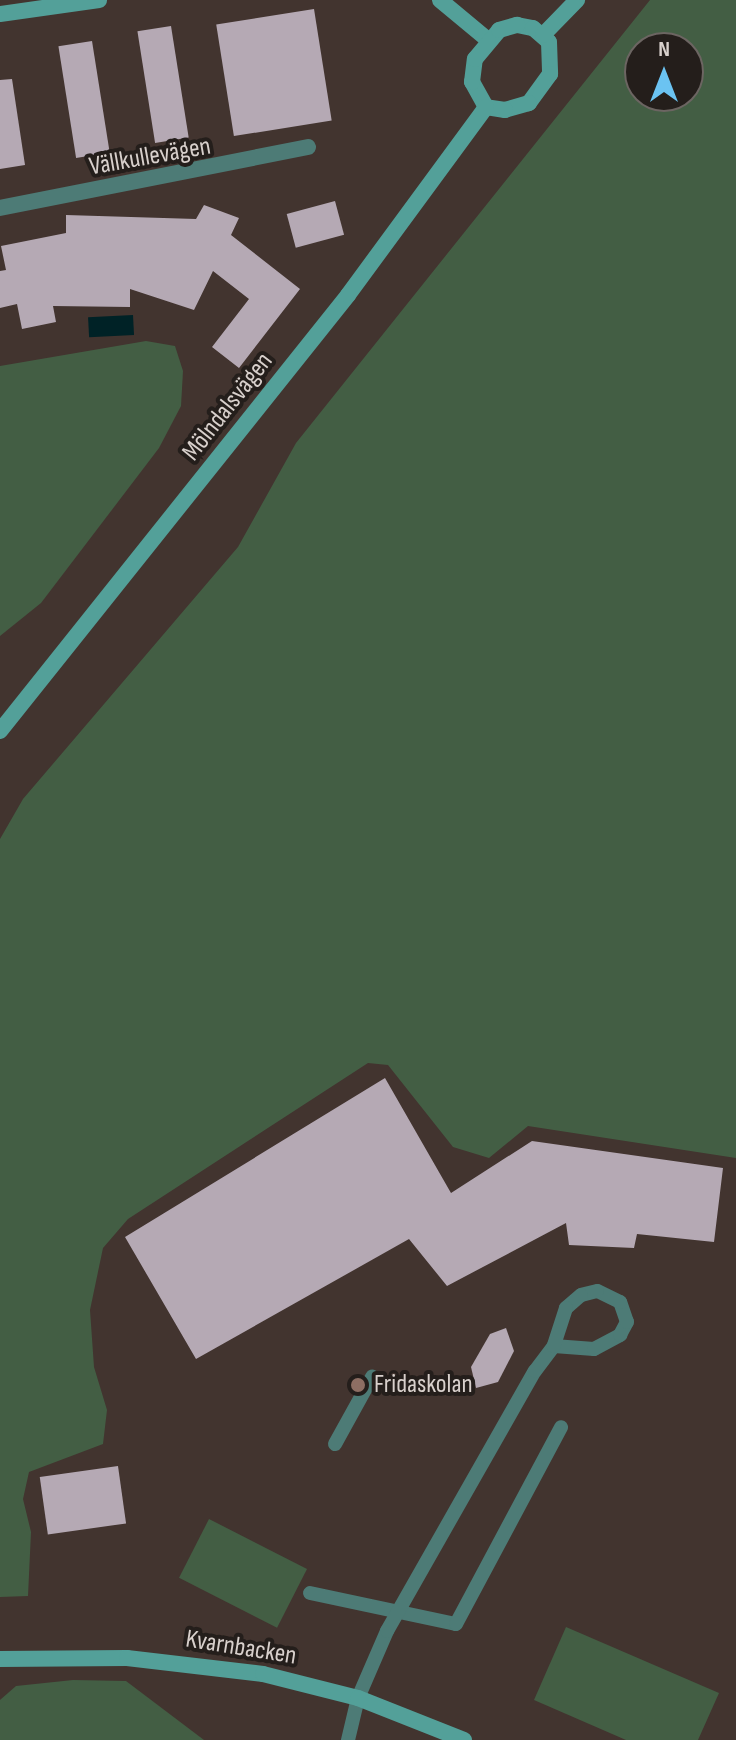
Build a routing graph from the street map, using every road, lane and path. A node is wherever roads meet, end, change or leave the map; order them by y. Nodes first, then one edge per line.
1 (99, 0) edge
2 (440, 0) edge
3 (577, 0) edge
4 (0, 14) edge
5 (543, 35) junction
6 (488, 40) junction
7 (486, 107) junction
8 (308, 147) dead end
9 (0, 208) edge
10 (0, 731) edge
11 (554, 1346) junction
12 (372, 1377) dead end
13 (561, 1427) dead end
14 (335, 1444) dead end
15 (310, 1593) dead end
16 (399, 1613) junction
17 (0, 1659) edge
18 (358, 1698) junction
19 (348, 1740) edge
20 (464, 1740) edge

1 - 4 street
2 - 6 street
3 - 5 street
5 - 6 street
5 - 7 street
6 - 7 street
7 - 10 street, Mölndalsvägen
8 - 9 street, Vällkullevägen
11 - 11 lane
11 - 16 lane
12 - 14 lane
13 - 16 lane
15 - 16 lane
16 - 18 lane
17 - 18 street, Kvarnbacken
18 - 19 lane
18 - 20 street, Kvarnbacken

